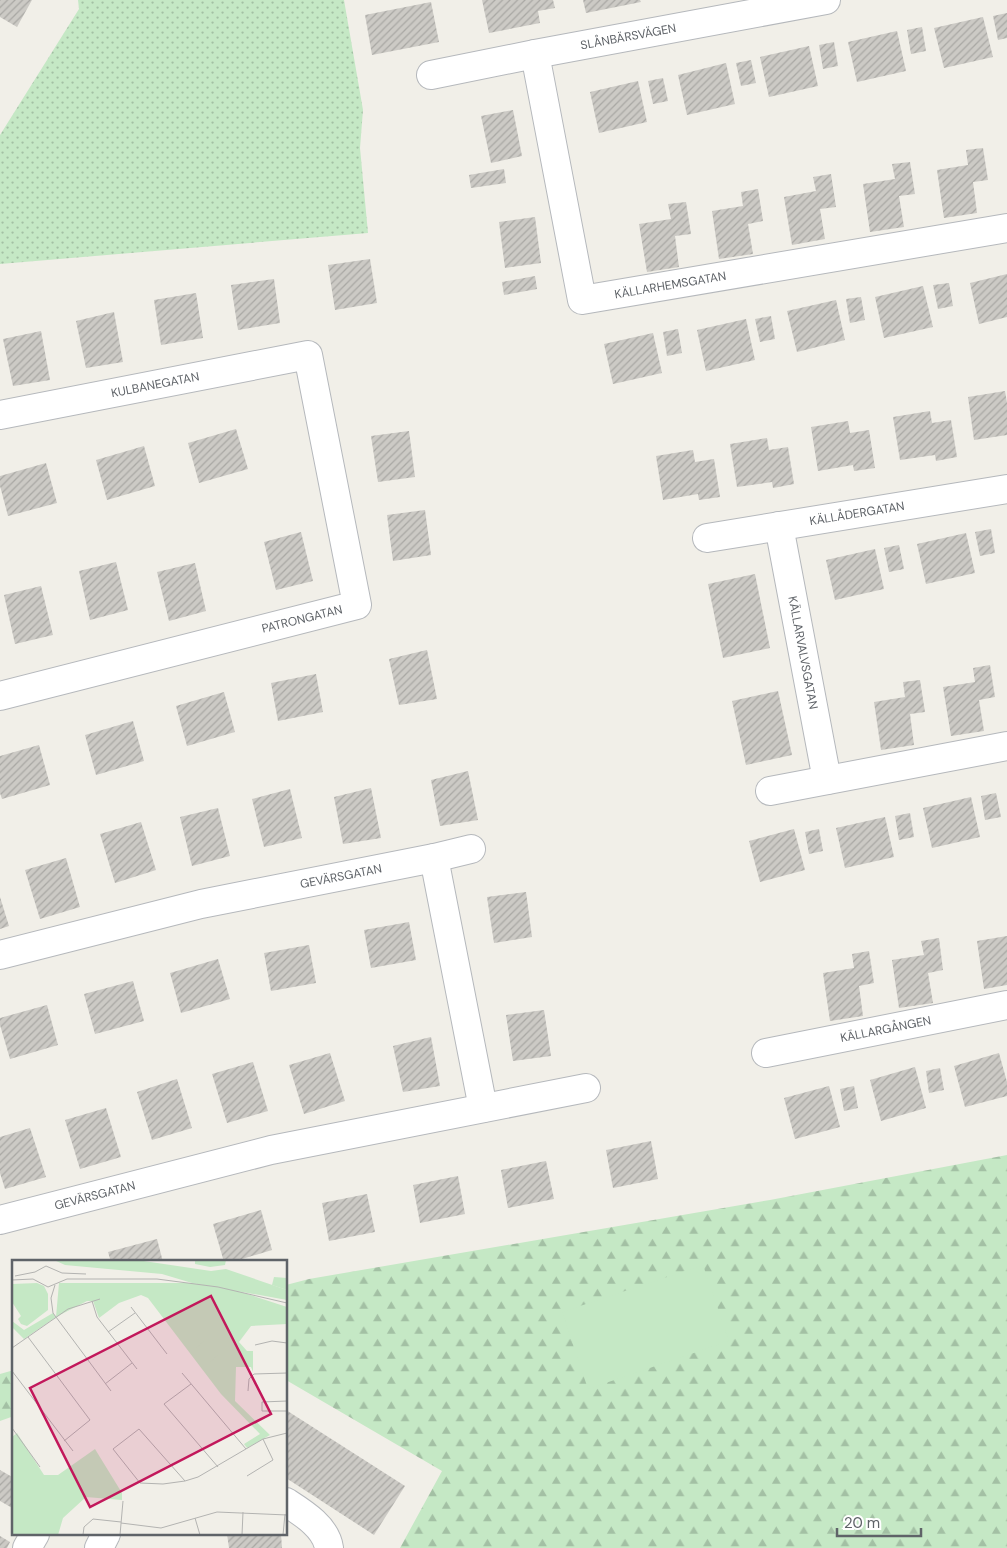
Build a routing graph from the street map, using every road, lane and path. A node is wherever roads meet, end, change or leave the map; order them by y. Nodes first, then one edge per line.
1 (826, 0) edge
2 (535, 54) junction
3 (431, 75) dead end
4 (1007, 228) edge
5 (308, 355) joint
6 (0, 415) edge
7 (1007, 489) edge
8 (779, 526) junction
9 (707, 538) dead end
10 (0, 696) edge
11 (1007, 746) edge
12 (827, 780) junction
13 (770, 791) dead end
14 (471, 849) dead end
15 (434, 858) junction
16 (0, 955) edge
17 (1007, 1005) edge
18 (766, 1053) dead end
19 (586, 1088) dead end
20 (483, 1108) junction
21 (0, 1220) edge
22 (288, 1503) edge
23 (34, 1536) edge
24 (105, 1536) edge
25 (27, 1548) edge
26 (99, 1548) edge
27 (329, 1548) edge

1 - 2 street, SLÅNBÄRSVÄGEN
2 - 3 street, SLÅNBÄRSVÄGEN
2 - 4 street, KÄLLARHEMSGATAN
5 - 6 street, KULBANEGATAN
5 - 10 street, PATRONGATAN
7 - 8 street, KÄLLÅDERGATAN
8 - 9 street, KÄLLÅDERGATAN
8 - 12 street, KÄLLARVALVSGATAN
11 - 12 street
12 - 13 street
14 - 15 street, GEVÄRSGATAN
15 - 16 street, GEVÄRSGATAN
15 - 20 street
17 - 18 street, KÄLLARGÅNGEN
19 - 20 street, GEVÄRSGATAN
20 - 21 street, GEVÄRSGATAN
22 - 27 street
23 - 25 street
24 - 26 street

